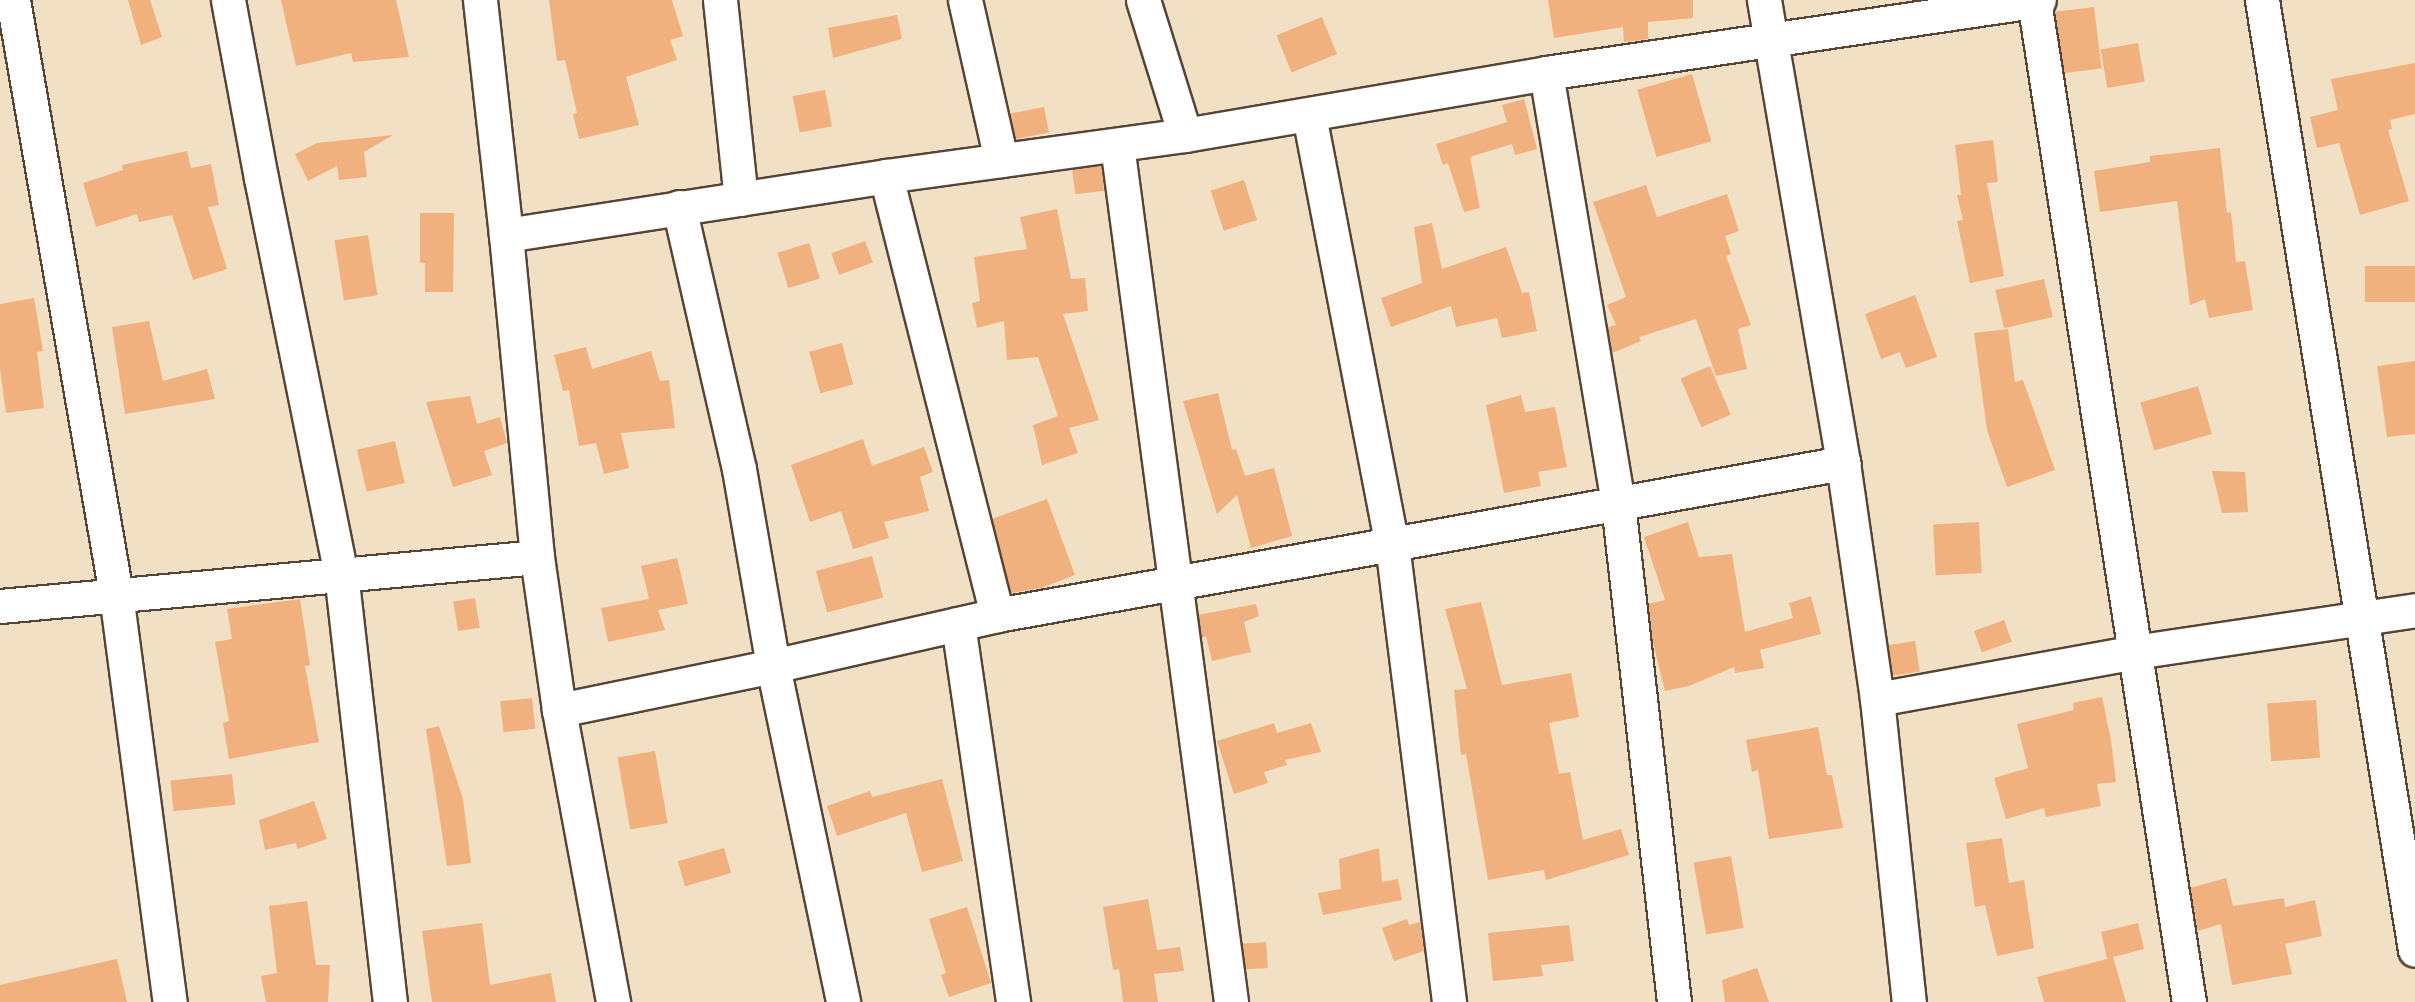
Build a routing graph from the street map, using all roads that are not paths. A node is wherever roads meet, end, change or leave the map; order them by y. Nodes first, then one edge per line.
1 (228, 0) edge
2 (480, 0) edge
3 (720, 0) edge
4 (965, 0) edge
5 (1143, 0) edge
6 (1764, 0) edge
7 (2036, 0) edge
8 (2262, 0) edge
9 (14, 10) edge
10 (1771, 39) junction
11 (1546, 73) junction
12 (0, 76) edge
13 (1309, 114) junction
14 (1185, 135) junction
15 (1117, 145) junction
16 (1001, 160) junction
17 (886, 176) junction
18 (741, 198) junction
19 (679, 207) junction
20 (506, 235) junction
21 (1843, 463) junction
22 (1618, 503) junction
23 (1392, 544) junction
24 (537, 557) junction
25 (341, 573) junction
26 (1176, 582) junction
27 (116, 594) junction
28 (0, 606) edge
29 (2415, 610) edge
30 (997, 615) junction
31 (2360, 617) junction
32 (958, 624) junction
33 (2135, 652) junction
34 (773, 666) junction
35 (1877, 699) junction
36 (560, 710) junction
37 (2415, 950) edge
38 (170, 1002) edge
39 (390, 1002) edge
40 (613, 1002) edge
41 (843, 1002) edge
42 (1013, 1002) edge
43 (1231, 1002) edge
44 (1449, 1002) edge
45 (1674, 1002) edge
46 (1909, 1002) edge
47 (2189, 1002) edge

1 - 25 street
2 - 20 street
3 - 18 street
4 - 16 street
5 - 14 street
6 - 10 street
7 - 10 street
7 - 33 street
8 - 31 street
9 - 12 street
9 - 27 street
10 - 11 street
10 - 21 street
11 - 13 street
11 - 22 street
13 - 14 street
13 - 23 street
14 - 15 street
15 - 16 street
15 - 26 street
16 - 17 street
17 - 18 street
17 - 30 street
18 - 19 street
19 - 20 street
19 - 34 street
20 - 24 street
21 - 22 street
21 - 35 street
22 - 23 street
22 - 45 street
23 - 26 street
23 - 44 street
24 - 25 street
24 - 36 street
25 - 27 street
25 - 39 street
26 - 30 street
26 - 43 street
27 - 28 street
27 - 38 street
29 - 31 street
30 - 32 street
31 - 33 street
31 - 37 street
32 - 34 street
32 - 42 street
33 - 35 street
33 - 47 street
34 - 36 street
34 - 41 street
35 - 46 street
36 - 40 street

